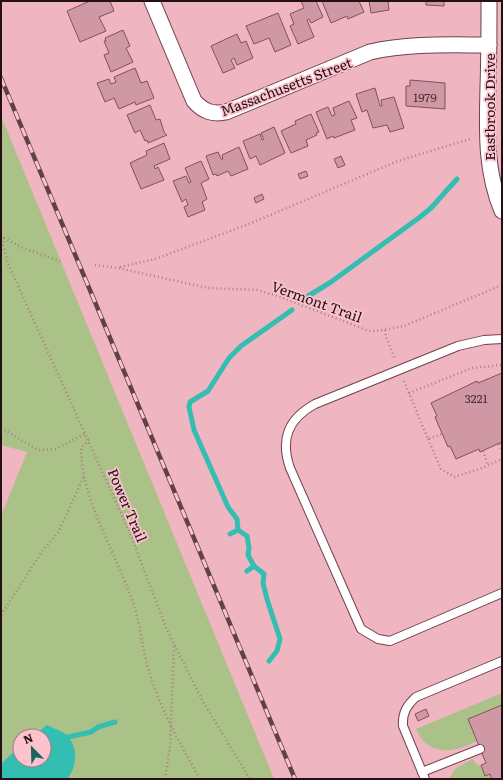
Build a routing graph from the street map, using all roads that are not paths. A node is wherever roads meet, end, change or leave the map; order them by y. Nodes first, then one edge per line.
1 (152, 1) edge
2 (490, 1) edge
3 (489, 45) junction
4 (502, 211) edge
5 (502, 339) edge
6 (502, 593) edge
7 (502, 661) edge
8 (480, 749) dead end
9 (424, 775) edge

1 - 3 street, Massachusetts Street
2 - 3 street, Eastbrook Drive
3 - 4 street, Eastbrook Drive
5 - 6 lane
7 - 9 lane
8 - 9 lane

